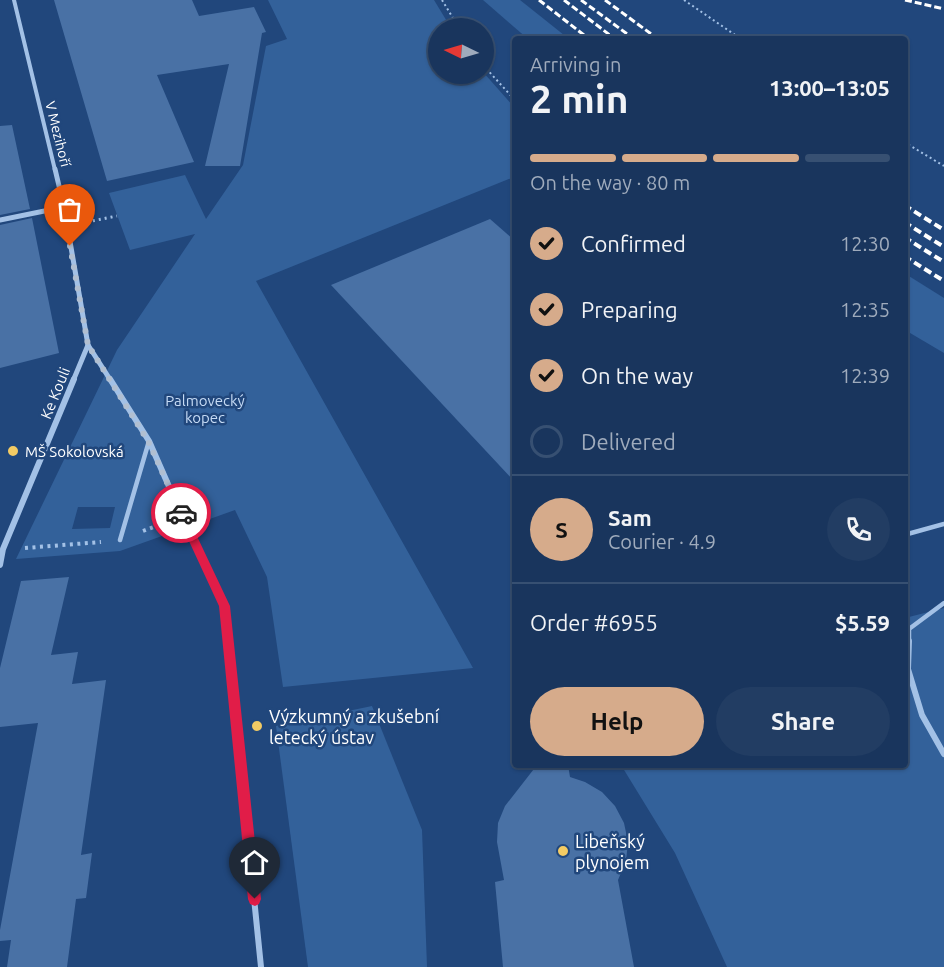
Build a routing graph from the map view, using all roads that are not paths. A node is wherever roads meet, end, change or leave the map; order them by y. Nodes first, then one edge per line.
1 (14, 0) edge
2 (64, 207) junction
3 (0, 220) edge
4 (88, 345) junction
5 (148, 441) junction
6 (182, 516) joint
7 (944, 524) edge
8 (908, 534) edge
9 (120, 540) road end
10 (0, 565) edge
11 (944, 603) edge
12 (944, 754) edge
13 (261, 967) edge

1 - 2 street, V Mezihoří
2 - 3 street
2 - 4 street, V Mezihoří
4 - 5 street
4 - 10 street, Ke Kouli
5 - 6 street
5 - 9 lane
6 - 13 lane
7 - 8 lane
11 - 12 lane

